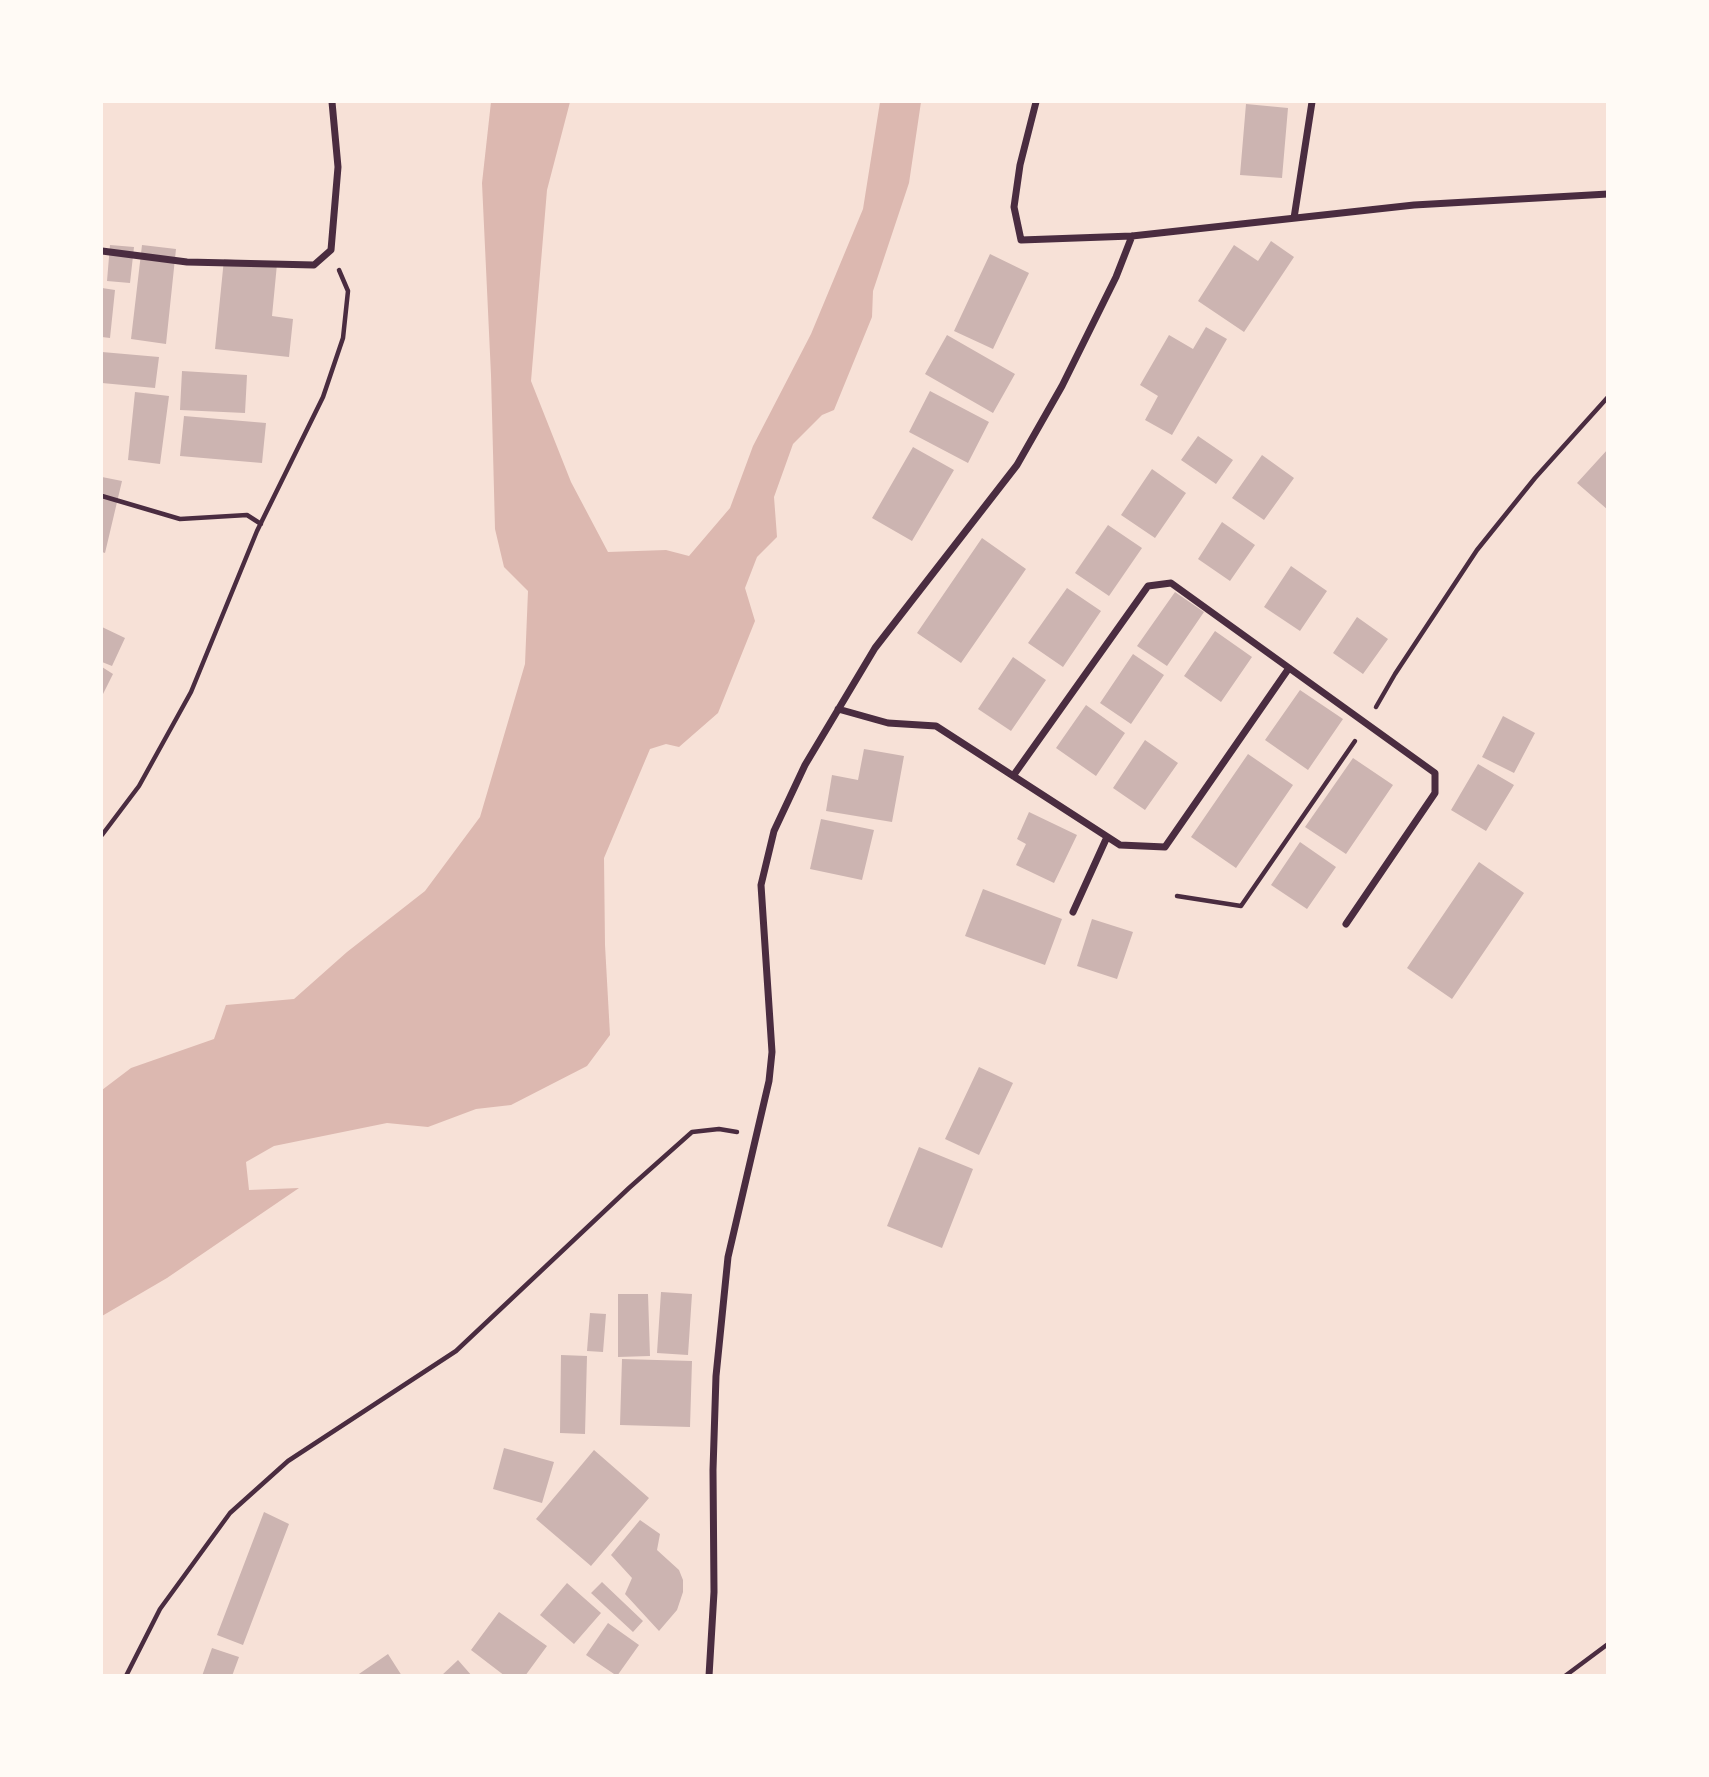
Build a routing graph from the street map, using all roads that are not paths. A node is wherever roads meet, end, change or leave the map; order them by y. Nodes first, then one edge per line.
1 (332, 102) edge
2 (1036, 102) edge
3 (1312, 102) edge
4 (1608, 194) edge
5 (1294, 218) junction
6 (1132, 236) junction
7 (102, 251) edge
8 (1289, 668) junction
9 (838, 709) junction
10 (1013, 776) junction
11 (1107, 837) junction
12 (1073, 912) dead end
13 (1346, 923) dead end
14 (709, 1675) edge

1 - 7 street
2 - 6 street
3 - 5 street
4 - 5 street
5 - 6 street
6 - 9 street
8 - 10 street
8 - 11 street
8 - 13 street
9 - 10 street
9 - 14 street
10 - 11 street
11 - 12 street

